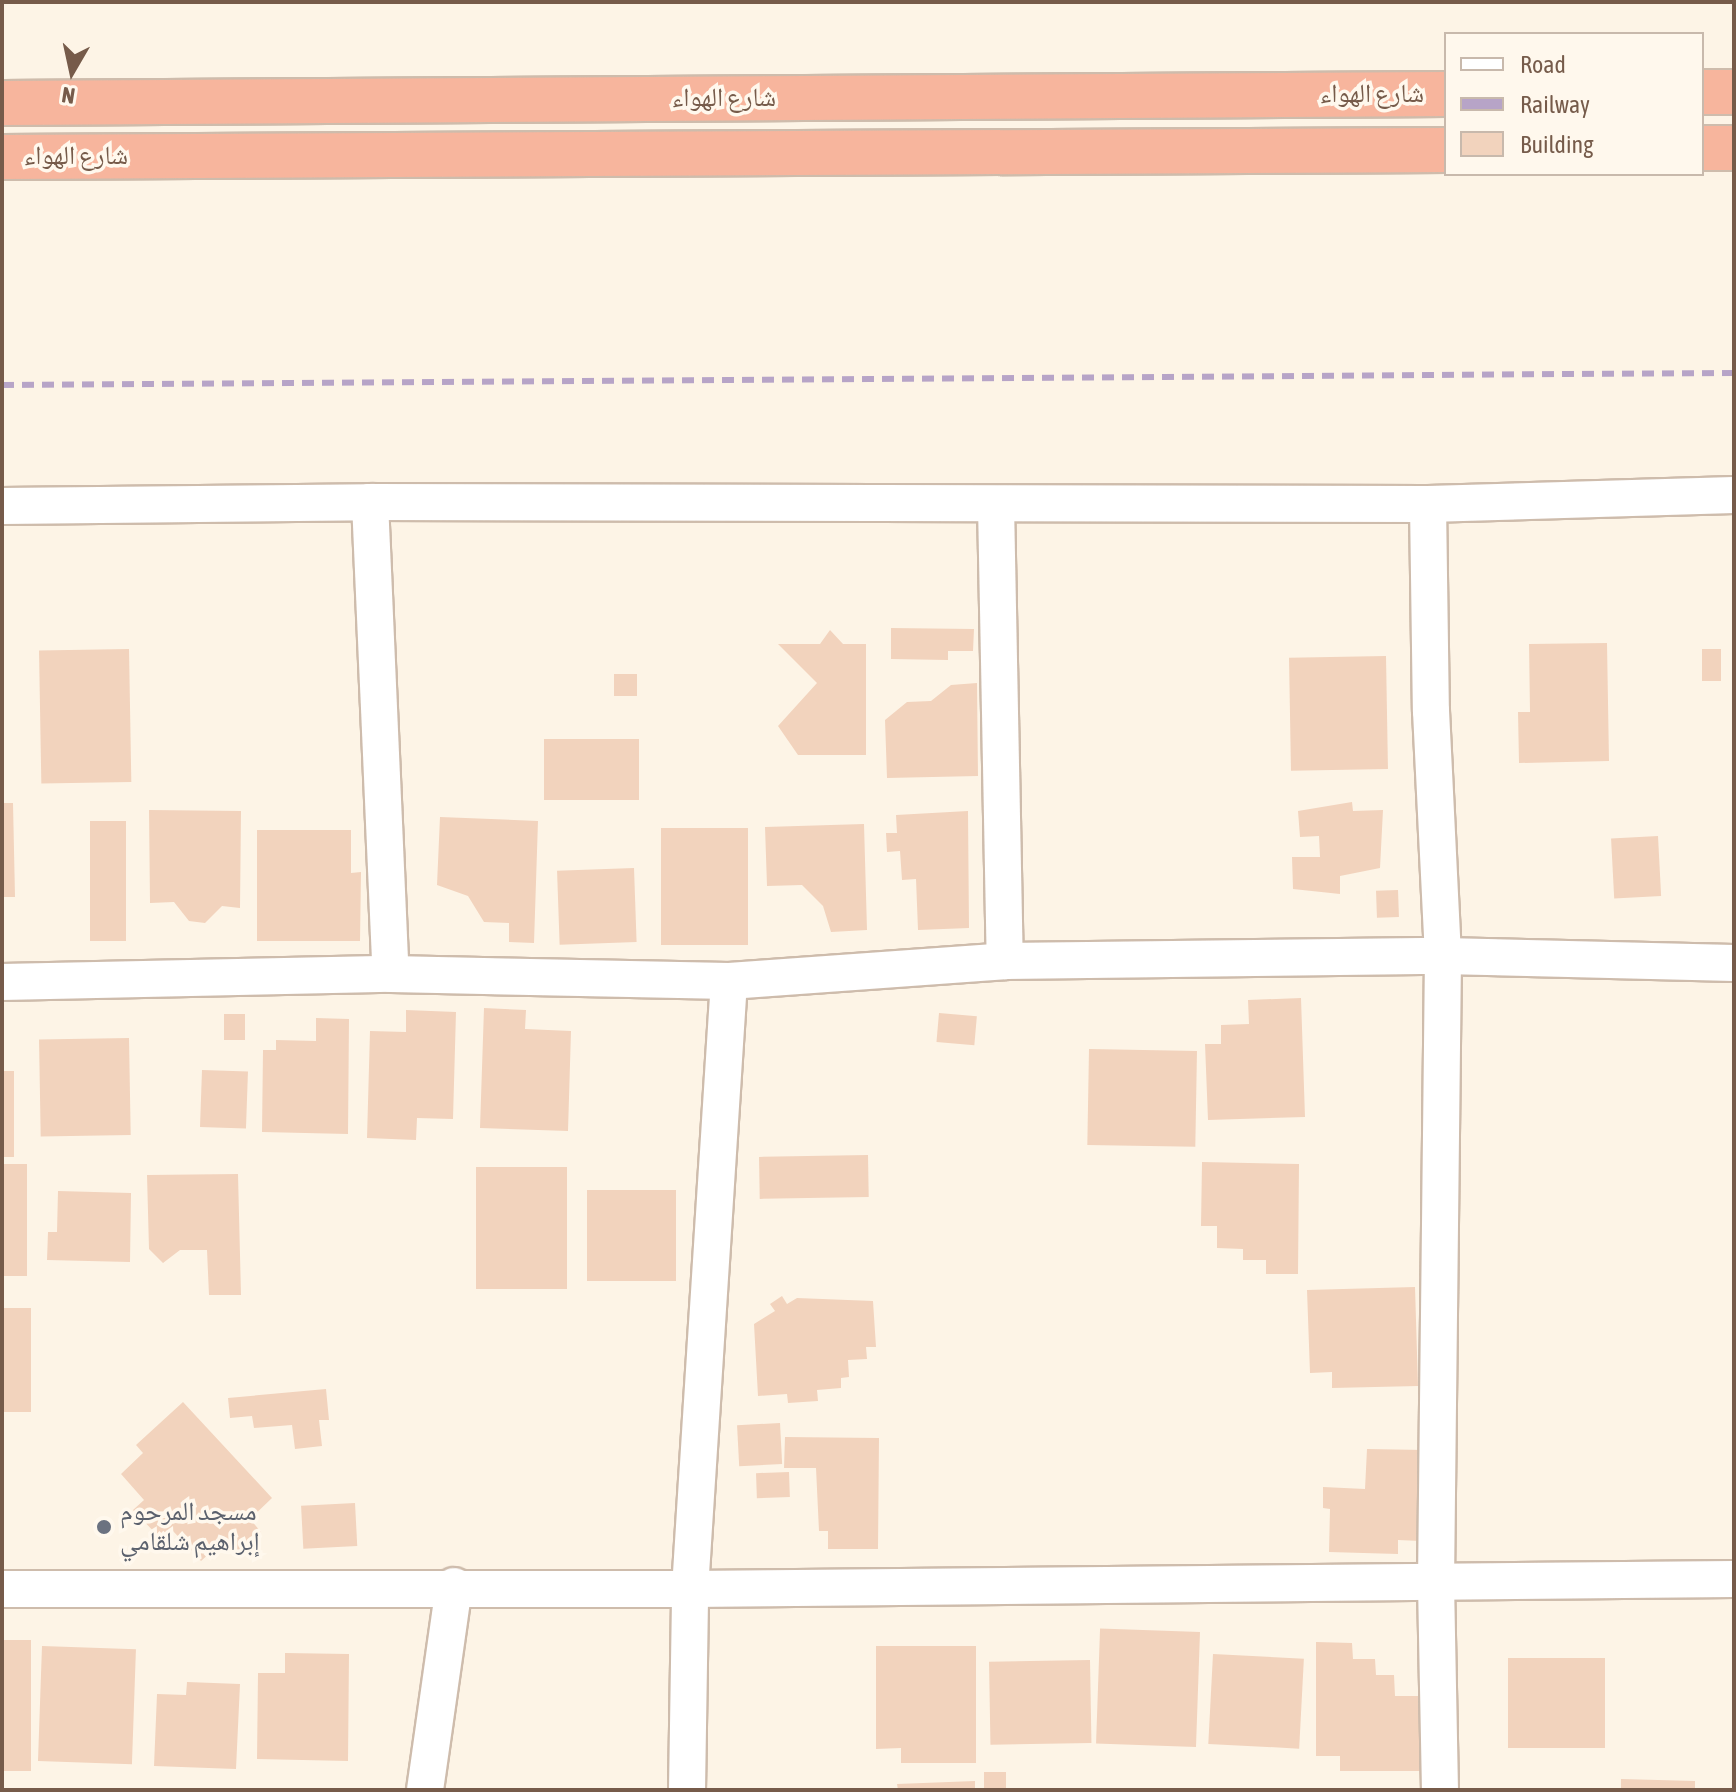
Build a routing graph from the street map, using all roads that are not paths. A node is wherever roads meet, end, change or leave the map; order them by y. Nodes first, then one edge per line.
1 (1704, 92) edge
2 (1734, 92) edge
3 (1444, 94) edge
4 (2, 103) edge
5 (1704, 148) edge
6 (1734, 148) edge
7 (1444, 150) edge
8 (2, 157) edge
9 (1734, 495) edge
10 (370, 502) junction
11 (996, 504) junction
12 (1428, 504) junction
13 (2, 506) edge
14 (1443, 956) junction
15 (1005, 961) junction
16 (1734, 963) edge
17 (391, 974) junction
18 (729, 981) junction
19 (2, 982) edge
20 (1734, 1579) edge
21 (1436, 1583) junction
22 (454, 1586) junction
23 (2, 1589) edge
24 (690, 1589) junction
25 (425, 1790) edge
26 (687, 1790) edge
27 (1440, 1790) edge

1 - 2 highway
3 - 4 highway, شارع الهواء
5 - 6 highway
7 - 8 highway, شارع الهواء
9 - 12 street
10 - 11 street
10 - 13 street
10 - 17 street
11 - 12 street
11 - 15 street
12 - 14 street
14 - 15 street
14 - 16 street
14 - 21 street
15 - 18 street
17 - 18 street
17 - 19 street
18 - 24 street
20 - 21 street
21 - 24 street
21 - 27 street
22 - 23 street
22 - 24 street
22 - 25 street
24 - 26 street

